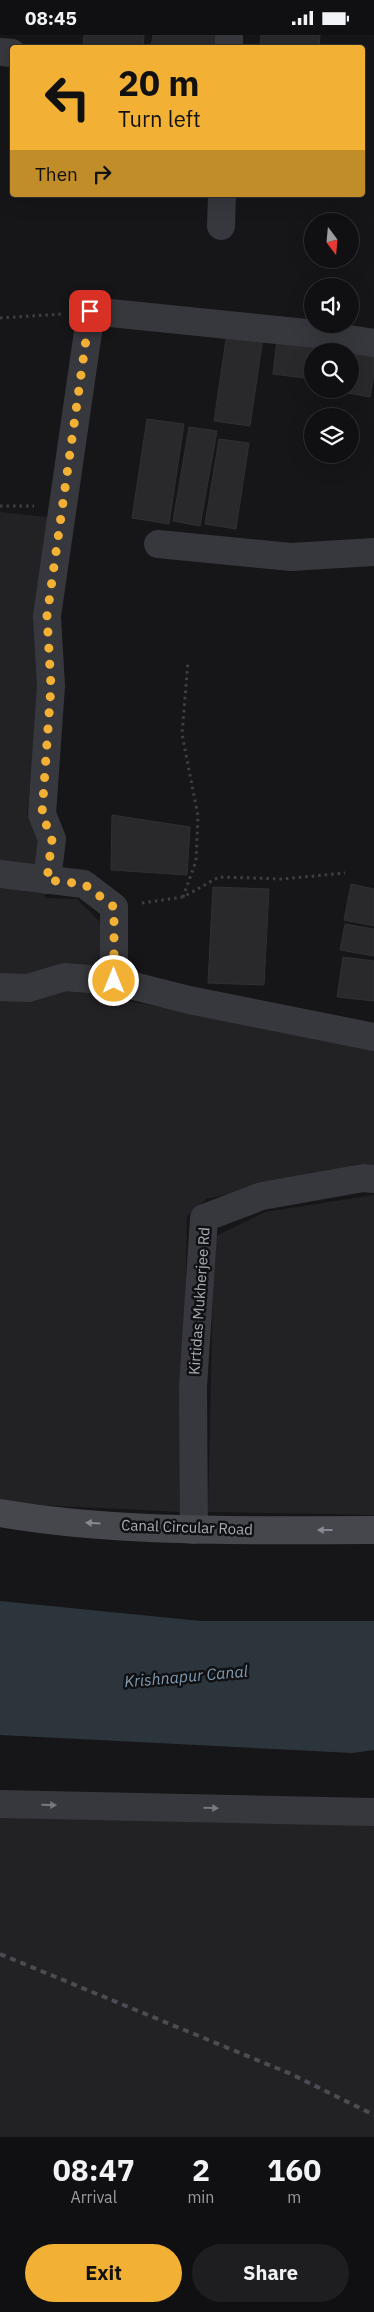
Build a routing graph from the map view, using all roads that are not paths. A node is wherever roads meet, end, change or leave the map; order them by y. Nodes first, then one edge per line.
1 (222, 197) edge
2 (221, 226) dead end
3 (374, 343) edge
4 (158, 544) dead end
5 (374, 552) edge
6 (0, 874) edge
7 (47, 880) junction
8 (114, 981) junction
9 (0, 987) edge
10 (374, 1037) edge
11 (374, 1179) edge
12 (0, 1513) edge
13 (194, 1530) junction
14 (374, 1530) edge
15 (0, 1805) edge
16 (374, 1812) edge

1 - 2 street
3 - 7 street
4 - 5 street
6 - 7 street
7 - 8 street
8 - 9 street
8 - 10 street
11 - 13 street, Kirtidas Mukherjee Rd
13 -> 12 main road, Canal Circular Road
14 -> 13 main road, Canal Circular Road
15 -> 16 street

